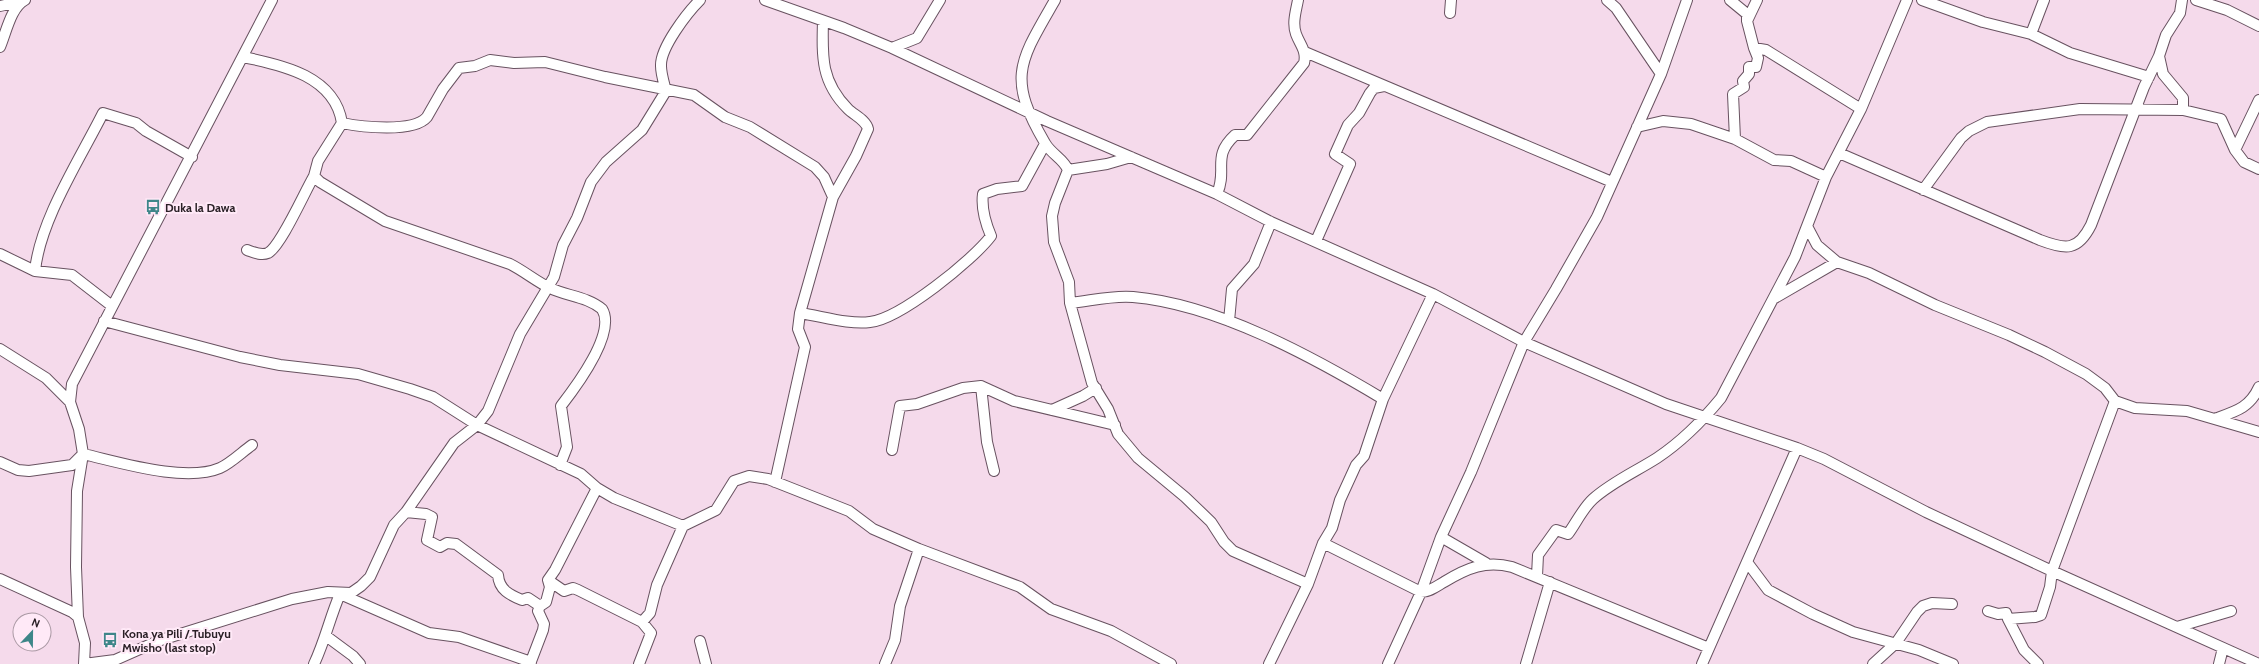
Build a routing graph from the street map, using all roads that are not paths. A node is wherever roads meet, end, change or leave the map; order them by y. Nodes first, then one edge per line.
1 (272, 0) edge
2 (700, 0) edge
3 (765, 0) edge
4 (940, 0) edge
5 (1055, 0) edge
6 (1298, 0) edge
7 (1451, 0) edge
8 (1607, 0) edge
9 (1687, 0) edge
10 (1730, 0) edge
11 (1757, 0) edge
12 (1906, 0) edge
13 (1922, 0) edge
14 (2044, 0) edge
15 (2182, 0) edge
16 (2196, 0) edge
17 (22, 1) edge
18 (0, 6) edge
19 (1450, 13) dead end
20 (823, 21) junction
21 (1747, 21) junction
22 (2259, 26) edge
23 (2031, 34) junction
24 (0, 47) edge
25 (892, 48) junction
26 (1754, 48) junction
27 (1305, 52) junction
28 (2159, 56) junction
29 (243, 58) junction
30 (1661, 74) junction
31 (2149, 77) junction
32 (1384, 86) junction
33 (666, 91) junction
34 (2259, 100) edge
35 (1861, 108) junction
36 (2136, 109) junction
37 (2183, 110) junction
38 (1028, 112) junction
39 (342, 123) junction
40 (1637, 127) junction
41 (1735, 139) junction
42 (1045, 144) junction
43 (2235, 150) junction
44 (1839, 153) junction
45 (192, 157) junction
46 (1131, 157) junction
47 (1068, 170) junction
48 (2259, 170) edge
49 (314, 176) junction
50 (1826, 177) junction
51 (1612, 182) junction
52 (1923, 190) junction
53 (1217, 194) junction
54 (833, 197) junction
55 (1271, 222) junction
56 (1808, 228) junction
57 (1316, 241) junction
58 (246, 250) dead end
59 (0, 254) edge
60 (1837, 262) junction
61 (35, 271) junction
62 (549, 288) junction
63 (1433, 294) junction
64 (1773, 300) junction
65 (1070, 303) junction
66 (112, 306) junction
67 (800, 313) junction
68 (104, 321) junction
69 (1229, 321) junction
70 (1524, 342) junction
71 (0, 349) edge
72 (981, 386) junction
73 (2259, 387) edge
74 (1096, 388) junction
75 (1384, 399) junction
76 (2115, 401) junction
77 (70, 402) junction
78 (1052, 410) junction
79 (1705, 416) junction
80 (2217, 418) junction
81 (477, 425) junction
82 (1115, 425) junction
83 (2259, 432) edge
84 (252, 445) dead end
85 (1797, 448) junction
86 (892, 450) dead end
87 (83, 454) junction
88 (0, 462) edge
89 (560, 465) junction
90 (994, 471) dead end
91 (775, 482) junction
92 (597, 488) junction
93 (406, 512) junction
94 (683, 526) junction
95 (1441, 538) junction
96 (1323, 543) junction
97 (919, 549) junction
98 (1748, 562) junction
99 (1486, 563) junction
100 (2052, 571) junction
101 (1537, 576) junction
102 (0, 579) edge
103 (548, 580) junction
104 (1550, 582) junction
105 (1308, 584) junction
106 (1421, 592) junction
107 (340, 594) junction
108 (1952, 604) dead end
109 (540, 606) junction
110 (1988, 611) dead end
111 (2231, 611) dead end
112 (78, 618) junction
113 (2008, 619) junction
114 (642, 622) junction
115 (2177, 627) junction
116 (326, 636) junction
117 (700, 641) dead end
118 (1896, 644) junction
119 (1709, 648) junction
120 (2223, 648) junction
121 (115, 662) edge
122 (530, 663) edge
123 (84, 664) edge
124 (314, 664) edge
125 (360, 664) edge
126 (639, 664) edge
127 (706, 664) edge
128 (885, 664) edge
129 (1171, 664) edge
130 (1269, 664) edge
131 (1388, 664) edge
132 (1526, 664) edge
133 (1702, 664) edge
134 (1873, 664) edge
135 (1953, 664) edge
136 (2038, 664) edge
137 (2219, 664) edge
138 (2259, 664) edge

1 - 29 street
2 - 33 street
3 - 20 street
4 - 25 street
5 - 38 street
6 - 27 street
7 - 19 street
8 - 30 street
9 - 30 street
10 - 21 street
11 - 21 street
12 - 35 street
13 - 23 street
14 - 23 street
15 - 28 street
16 - 22 street
17 - 18 street
17 - 24 street
20 - 25 street
20 - 54 street
21 - 26 street
23 - 31 street
25 - 38 street
26 - 35 street
26 - 41 street
27 - 32 street
27 - 53 street
28 - 31 street
28 - 37 street
29 - 39 street
29 - 45 street
30 - 40 street
31 - 36 street
32 - 51 street
32 - 57 street
33 - 39 street
33 - 54 street
33 - 62 street
34 - 43 street
35 - 44 street
36 - 37 street
36 - 52 street
36 - 52 street
37 - 43 street
38 - 42 street
38 - 46 street
39 - 49 street
40 - 41 street
40 - 51 street
41 - 50 street
42 - 47 street
42 - 67 street
43 - 48 street
44 - 50 street
44 - 52 street
45 - 61 street
45 - 66 street
46 - 47 street
46 - 53 street
47 - 65 street
49 - 58 street
49 - 62 street
50 - 56 street
51 - 70 street
53 - 55 street
54 - 67 street
55 - 57 street
55 - 69 street
56 - 60 street
56 - 64 street
57 - 63 street
59 - 61 street
60 - 64 street
60 - 76 street
61 - 66 street
62 - 81 street
62 - 89 street
63 - 70 street
63 - 75 street
64 - 79 street
65 - 69 street
65 - 74 street
66 - 68 street
67 - 91 street
68 - 77 street
68 - 81 street
69 - 75 street
70 - 79 street
70 - 95 street
71 - 77 street
72 - 78 street
72 - 86 street
72 - 90 street
73 - 80 street
74 - 78 street
74 - 82 street
75 - 96 street
76 - 80 street
76 - 100 street
77 - 87 street
78 - 82 street
79 - 85 street
79 - 101 street
80 - 83 street
81 - 89 street
81 - 93 street
82 - 105 street
84 - 87 street
85 - 98 street
85 - 100 street
87 - 88 street
87 - 112 street
89 - 92 street
91 - 94 street
91 - 97 street
92 - 94 street
92 - 103 street
93 - 107 street
93 - 109 street
94 - 114 street
95 - 99 street
95 - 106 street
96 - 105 street
96 - 106 street
97 - 128 street
97 - 129 street
98 - 118 street
98 - 119 street
99 - 101 street
99 - 106 street
100 - 113 street
100 - 115 street
101 - 104 street
102 - 112 street
103 - 109 street
103 - 114 street
104 - 119 street
104 - 132 street
105 - 130 street
106 - 131 street
107 - 116 street
107 - 121 street
107 - 122 street
108 - 118 street
109 - 122 street
110 - 113 street
111 - 115 street
112 - 123 street
113 - 136 street
114 - 126 street
115 - 120 street
116 - 124 street
116 - 125 street
117 - 127 street
118 - 134 street
118 - 135 street
119 - 133 street
120 - 137 street
120 - 138 street
121 - 123 street

